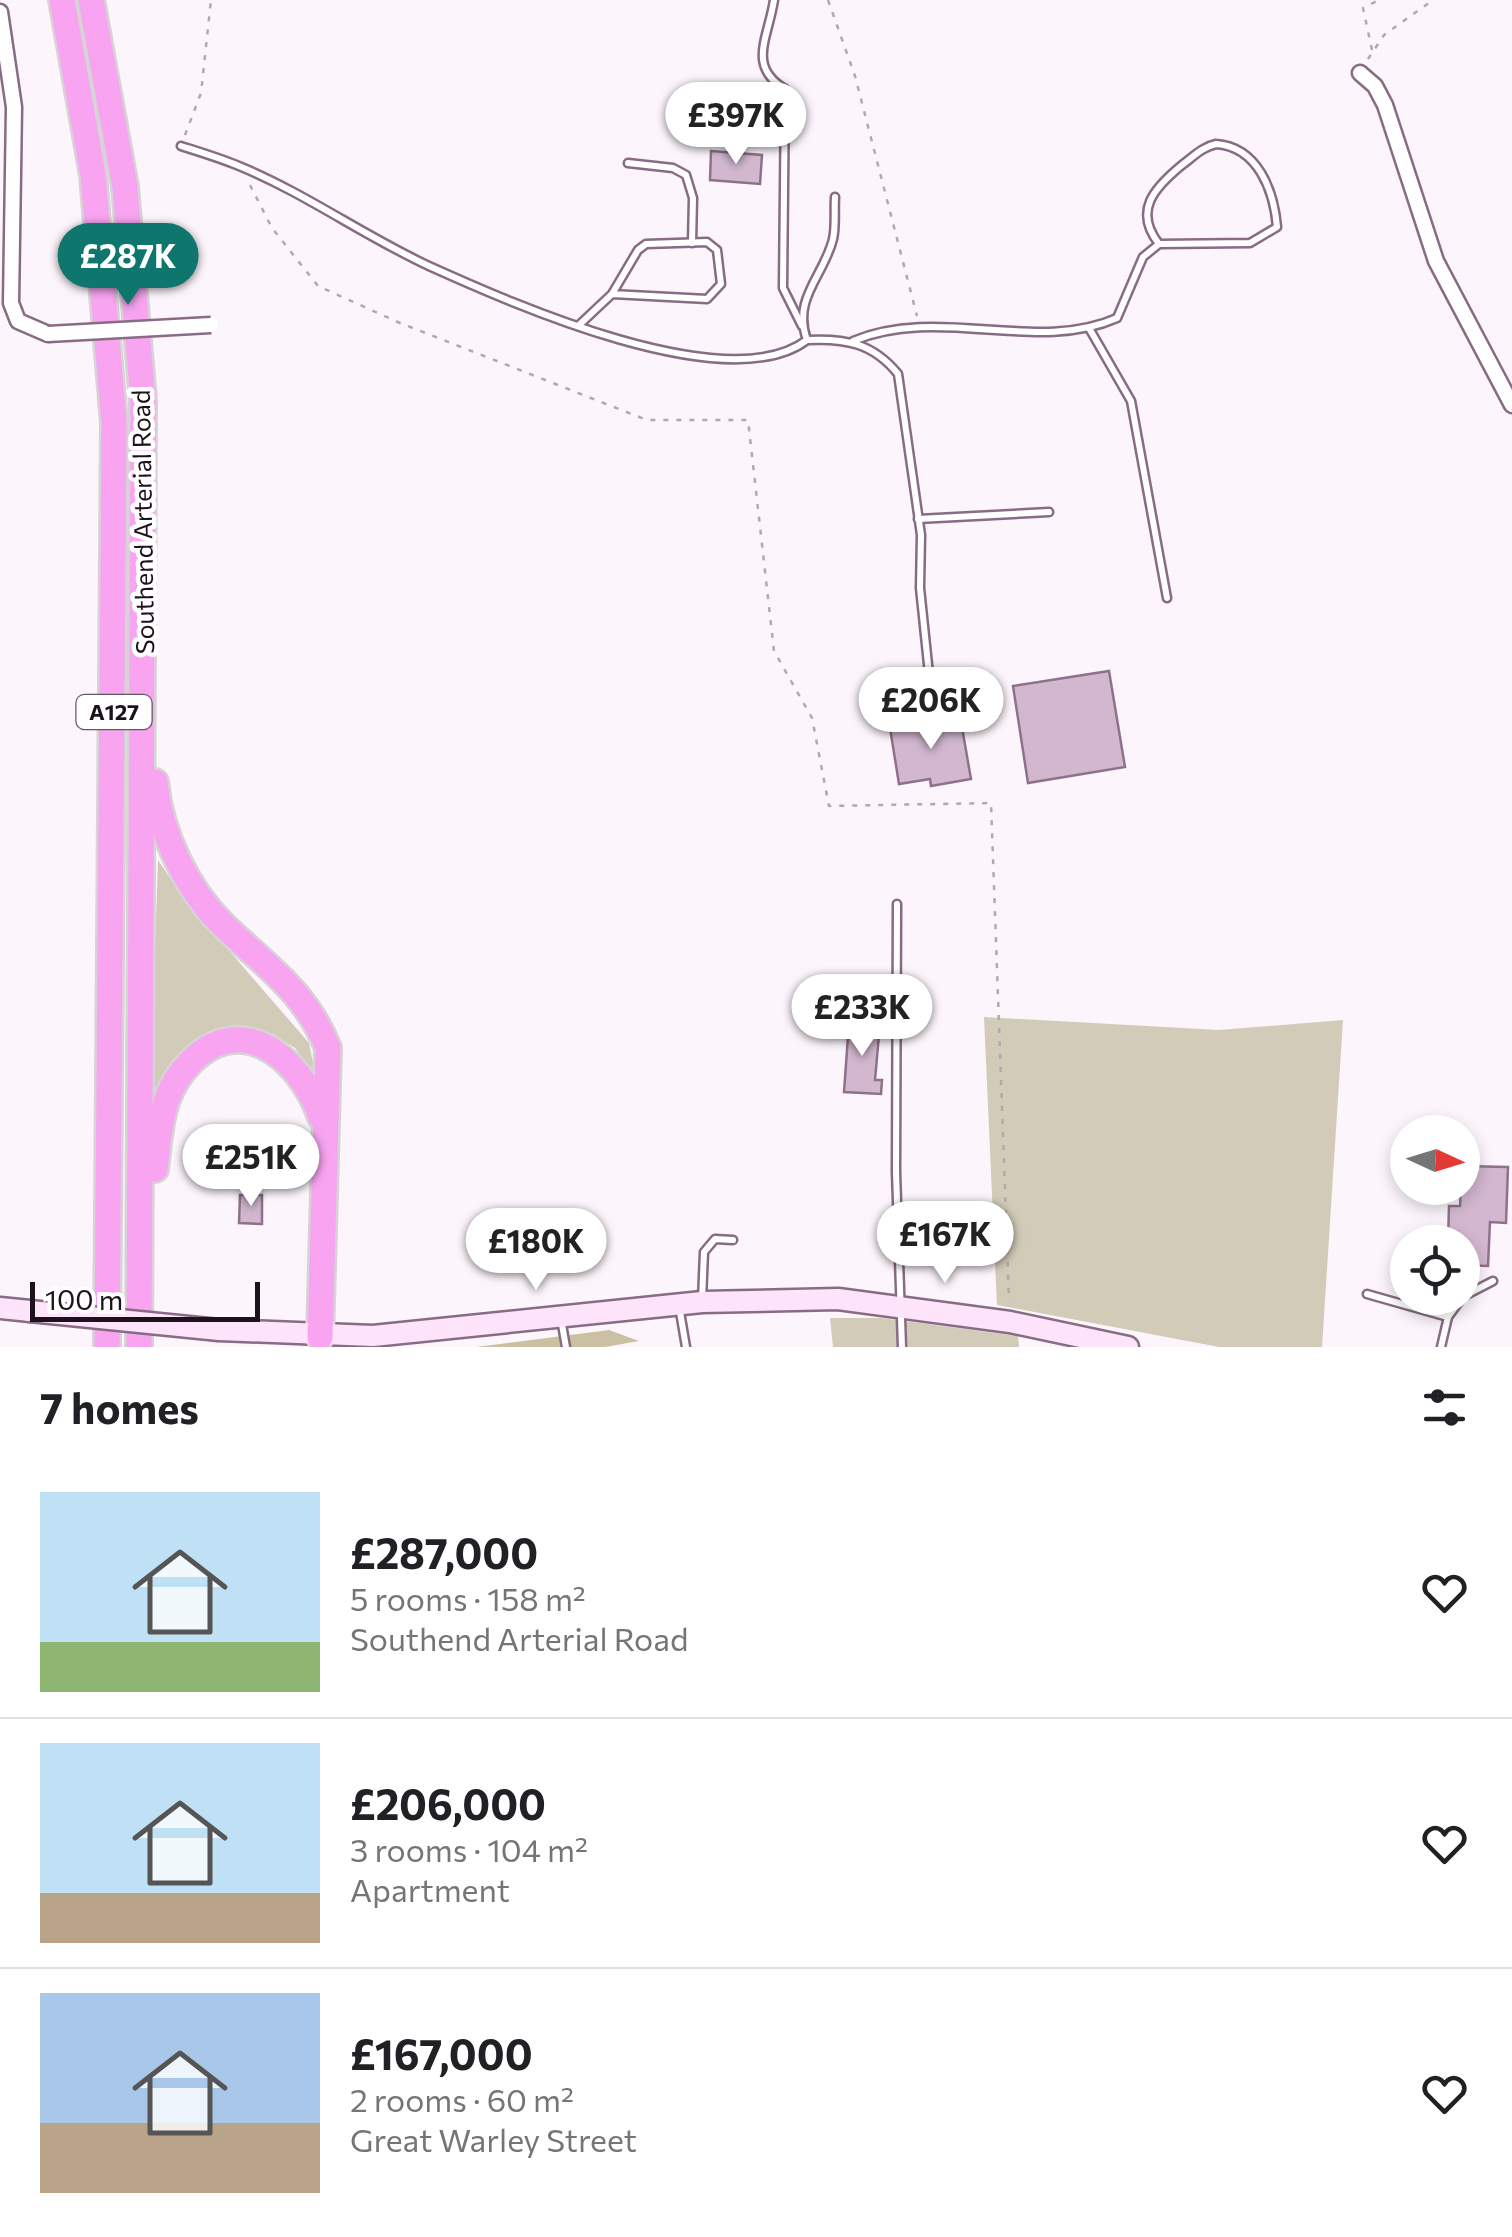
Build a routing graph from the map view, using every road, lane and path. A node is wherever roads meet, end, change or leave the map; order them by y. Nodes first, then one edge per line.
1 (46, 0) edge
2 (62, 0) edge
3 (91, 0) edge
4 (108, 0) edge
5 (211, 0) edge
6 (774, 0) edge
7 (828, 0) edge
8 (1379, 0) edge
9 (1433, 0) edge
10 (0, 12) edge
11 (1372, 52) junction
12 (1360, 73) joint
13 (181, 146) joint
14 (628, 163) dead end
15 (241, 166) junction
16 (125, 187) junction
17 (835, 197) dead end
18 (101, 238) junction
19 (692, 242) junction
20 (1159, 244) junction
21 (612, 294) junction
22 (918, 324) junction
23 (211, 325) dead end
24 (578, 326) junction
25 (802, 327) junction
26 (1088, 328) junction
27 (807, 340) junction
28 (853, 340) junction
29 (1512, 406) edge
30 (1049, 512) dead end
31 (918, 518) junction
32 (1167, 598) dead end
33 (144, 670) junction
34 (931, 693) dead end
35 (898, 904) dead end
36 (322, 1122) junction
37 (733, 1240) dead end
38 (1493, 1281) dead end
39 (1480, 1288) edge
40 (1368, 1294) dead end
41 (702, 1302) junction
42 (679, 1305) junction
43 (901, 1305) junction
44 (0, 1308) edge
45 (561, 1316) junction
46 (1448, 1317) joint
47 (1010, 1322) junction
48 (320, 1337) junction
49 (684, 1346) edge
50 (104, 1347) edge
51 (142, 1347) edge
52 (566, 1347) edge
53 (902, 1347) edge
54 (1128, 1347) edge
55 (1440, 1347) edge

1 - 18 highway
2 - 18 highway, Southend Arterial Road / A127
3 - 16 highway, Southend Arterial Road / A127
4 - 16 highway
5 - 13 path
6 - 25 lane
7 - 22 path
8 - 11 path
9 - 11 path
10 - 23 street, bridge
11 - 12 path
12 - 29 street
13 - 15 lane
14 - 19 lane
15 - 24 lane
15 - 47 path
16 - 33 highway, Southend Arterial Road / A127
17 - 25 lane
18 - 50 highway, Southend Arterial Road / A127
19 - 21 lane
19 - 21 lane
20 - 20 lane
20 - 26 lane
21 - 24 lane
22 - 26 lane
22 - 28 lane
24 - 27 lane
25 - 27 lane
26 - 32 lane
27 - 28 lane
28 - 31 lane
30 - 31 lane
31 - 34 lane
33 - 36 highway
33 - 51 highway, Southend Arterial Road / A127
35 - 43 lane
36 - 48 highway
36 - 51 highway
37 - 41 lane
38 - 39 lane
40 - 46 lane
41 - 42 main road
41 - 43 main road
42 - 45 main road
42 - 49 lane
43 - 47 main road
43 - 53 lane
44 - 48 main road, bridge
45 - 48 main road
45 - 52 lane
46 - 55 lane
47 - 54 main road

